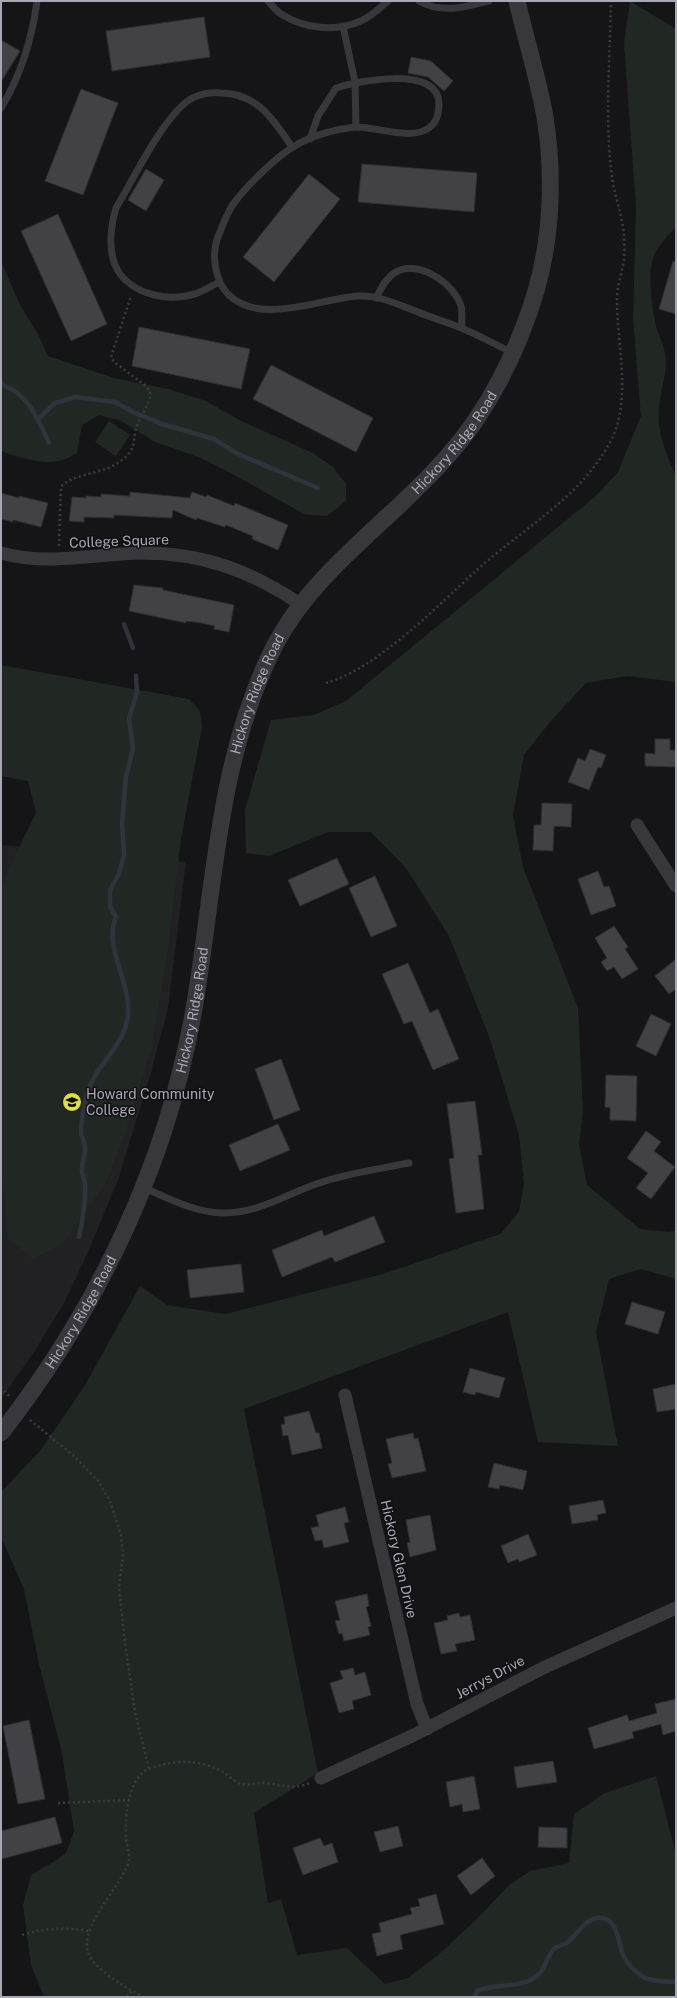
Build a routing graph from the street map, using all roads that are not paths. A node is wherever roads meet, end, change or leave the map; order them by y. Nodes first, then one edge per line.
1 (37, 1) edge
2 (268, 1) edge
3 (388, 1) edge
4 (419, 1) edge
5 (489, 1) edge
6 (517, 1) edge
7 (343, 26) junction
8 (354, 82) junction
9 (1, 108) edge
10 (356, 127) junction
11 (310, 139) junction
12 (292, 147) junction
13 (219, 282) junction
14 (376, 298) junction
15 (462, 328) junction
16 (513, 354) junction
17 (1, 554) edge
18 (300, 604) junction
19 (637, 825) dead end
20 (676, 886) edge
21 (409, 1163) dead end
22 (144, 1188) junction
23 (345, 1395) dead end
24 (1, 1432) edge
25 (676, 1608) edge
26 (427, 1729) junction
27 (321, 1778) road end

1 - 9 lane
2 - 7 lane
3 - 7 lane
4 - 5 lane
6 - 16 street, Hickory Ridge Road
7 - 8 lane
8 - 10 lane
8 - 10 lane
8 - 11 lane
10 - 11 lane
11 - 12 lane
12 - 13 lane
12 - 13 lane
13 - 14 lane
14 - 15 lane
14 - 15 lane
15 - 16 lane
16 - 18 street, Hickory Ridge Road
17 - 18 street, College Square
18 - 22 street, Hickory Ridge Road
19 - 20 street
21 - 22 lane
22 - 24 street, Hickory Ridge Road
23 - 26 street, Hickory Glen Drive
25 - 26 street, Jerrys Drive
26 - 27 street, Jerrys Drive

